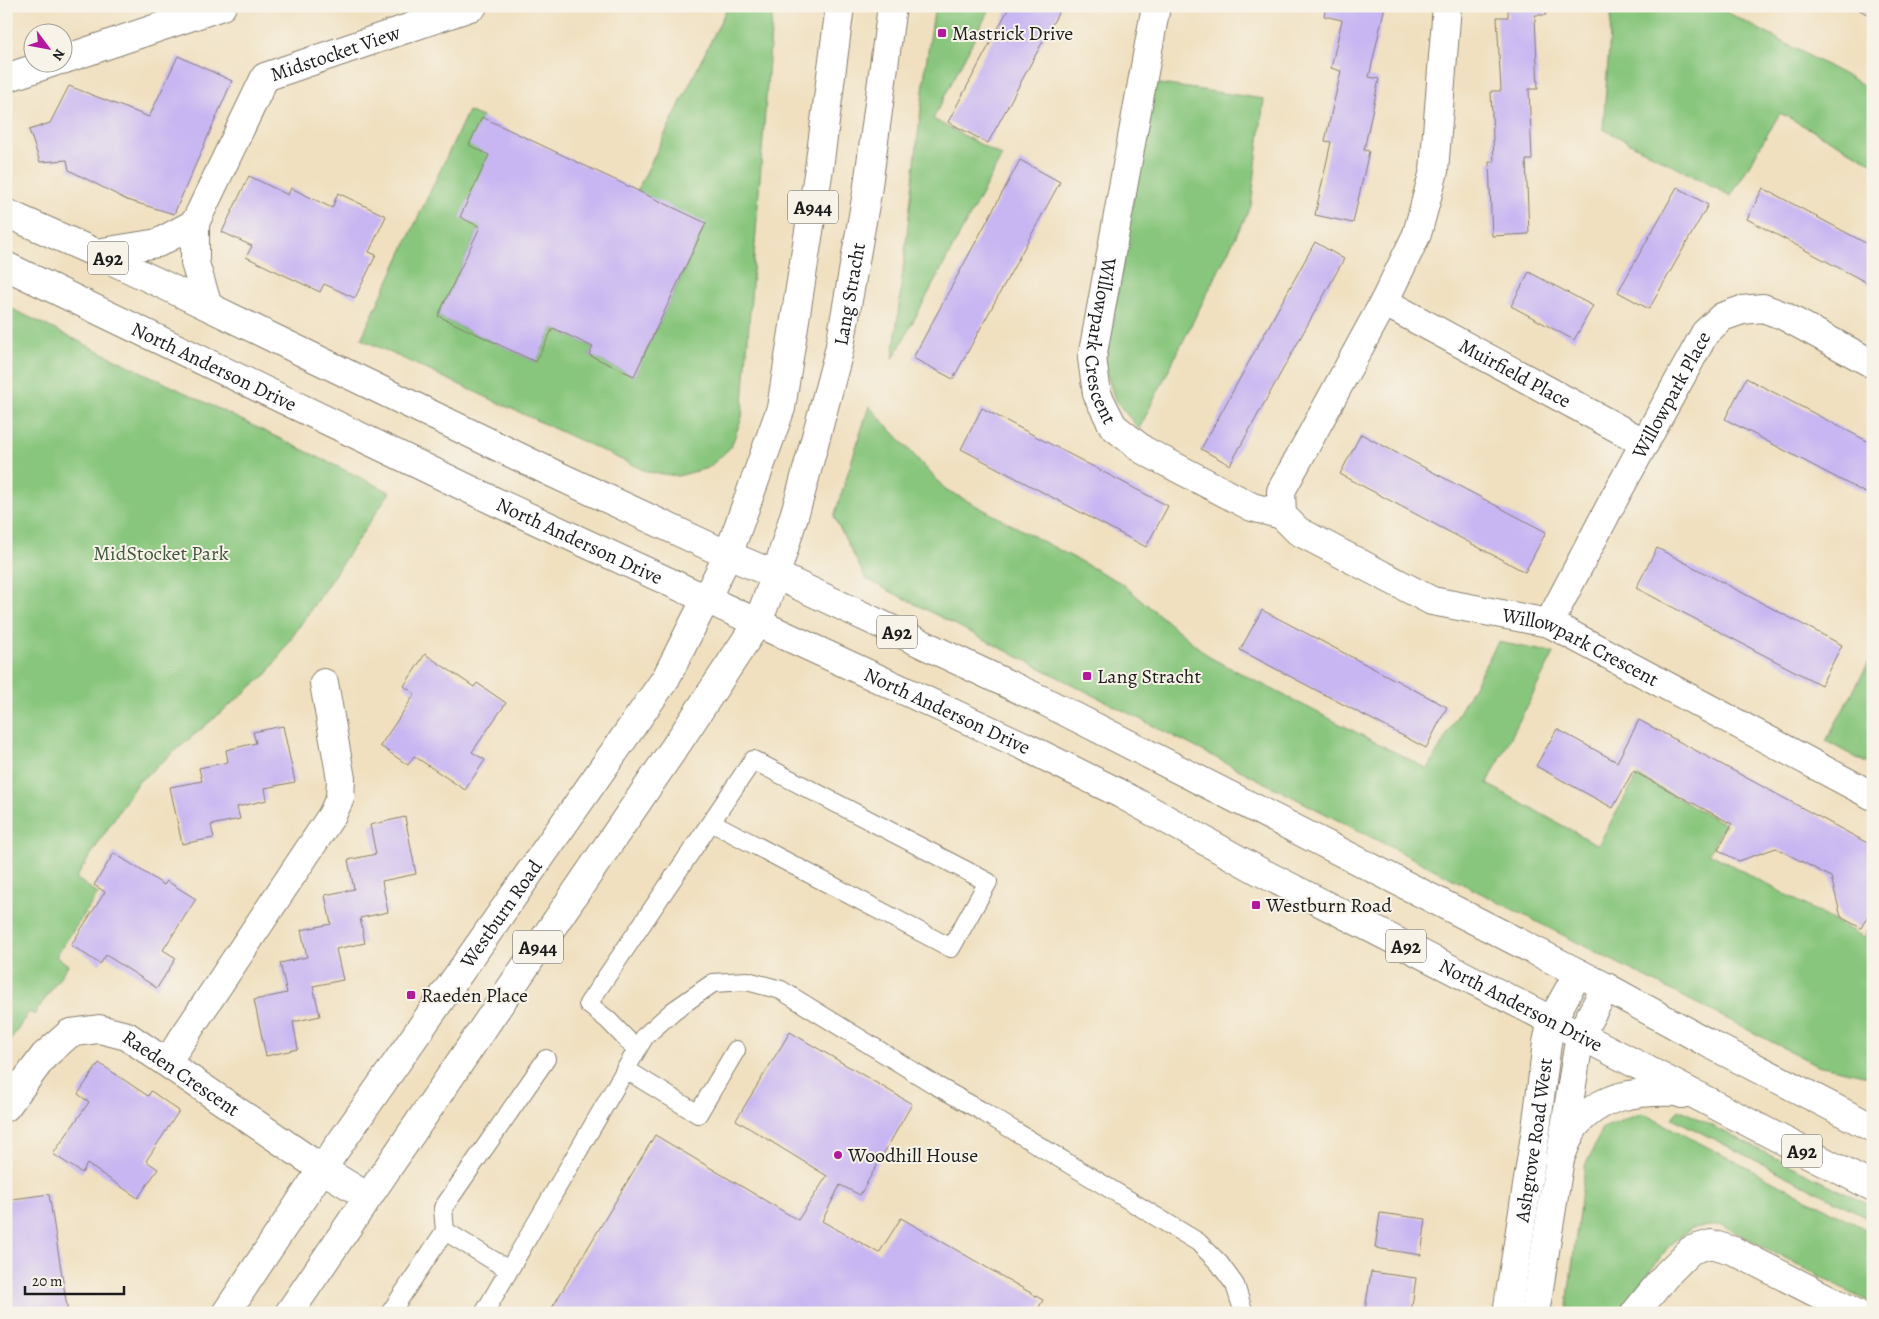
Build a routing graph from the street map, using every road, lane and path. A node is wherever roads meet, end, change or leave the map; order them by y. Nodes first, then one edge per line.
1 (222, 6) edge
2 (473, 6) edge
3 (840, 6) edge
4 (892, 6) edge
5 (1156, 6) edge
6 (1447, 6) edge
7 (72, 57) edge
8 (24, 72) edge
9 (6, 78) edge
10 (6, 213) edge
11 (195, 223) junction
12 (96, 252) junction
13 (6, 266) edge
14 (1384, 302) junction
15 (208, 306) junction
16 (1873, 364) edge
17 (1645, 443) junction
18 (1282, 515) junction
19 (728, 556) junction
20 (776, 575) junction
21 (707, 599) junction
22 (758, 622) junction
23 (1549, 623) junction
24 (324, 682) dead end
25 (1873, 796) edge
26 (711, 822) junction
27 (1578, 973) junction
28 (1606, 987) junction
29 (1552, 1020) junction
30 (1580, 1035) junction
31 (636, 1049) junction
32 (736, 1050) dead end
33 (546, 1059) dead end
34 (167, 1062) junction
35 (625, 1069) junction
36 (11, 1091) edge
37 (1731, 1115) junction
38 (1873, 1128) edge
39 (1559, 1161) junction
40 (322, 1169) junction
41 (1873, 1187) edge
42 (368, 1197) junction
43 (445, 1231) junction
44 (509, 1270) junction
45 (226, 1313) edge
46 (289, 1313) edge
47 (390, 1313) edge
48 (484, 1313) edge
49 (1244, 1313) edge
50 (1507, 1313) edge
51 (1535, 1313) edge
52 (1635, 1313) edge
53 (1856, 1313) edge

1 - 7 main road
2 - 11 main road, Midstocket View
3 - 19 main road, A944
4 - 20 main road, Lang Stracht / A944
5 - 18 main road, Willowpark Crescent
6 - 14 main road
8 - 9 main road
10 - 12 main road, A92
11 - 12 main road
11 - 15 main road, Midstocket View
12 - 15 main road, A92
13 - 21 main road, North Anderson Drive / A92
14 - 17 main road, Muirfield Place
14 - 18 main road
15 - 19 main road, A92
16 - 17 main road, Willowpark Place
17 - 23 main road, Willowpark Place
18 - 23 main road, Willowpark Crescent
19 - 20 main road, A92
19 - 21 main road, Westburn Road / A944
20 - 22 main road, A944
20 - 27 main road, A92
21 - 22 main road, North Anderson Drive / A92
21 - 40 main road, Westburn Road / A944
22 - 29 main road, North Anderson Drive / A92
22 - 42 main road, A944
23 - 25 main road, Willowpark Crescent
24 - 34 main road
26 - 26 lane
26 - 31 lane
27 - 28 main road, A92
27 - 29 main road, Ashgrove Road West
28 - 30 main road, Ashgrove Road West
28 - 38 main road, A92
29 - 30 main road, North Anderson Drive / A92
29 - 50 main road, Ashgrove Road West
30 - 37 main road, North Anderson Drive / A92
30 - 39 main road, Ashgrove Road West
31 - 35 lane
31 - 49 lane
32 - 35 lane
33 - 43 lane
34 - 36 main road, Raeden Crescent
34 - 40 main road, Raeden Crescent
35 - 44 lane
37 - 39 main road
37 - 41 main road, North Anderson Drive / A92
39 - 51 main road, Ashgrove Road West
40 - 42 main road, Raeden Crescent
40 - 45 main road, Westburn Road / A944
42 - 46 main road, A944
43 - 44 lane
43 - 47 lane
44 - 48 lane
52 - 53 main road

